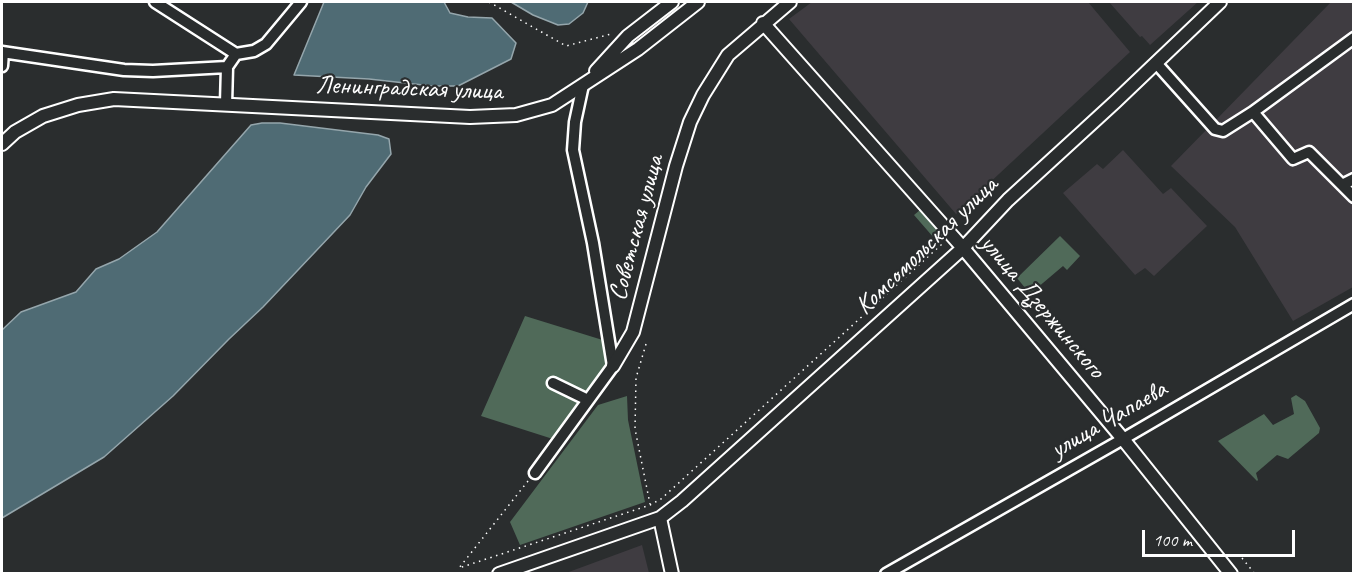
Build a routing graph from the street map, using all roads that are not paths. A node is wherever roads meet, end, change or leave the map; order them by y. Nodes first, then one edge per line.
1 (155, 2) edge
2 (301, 2) edge
3 (672, 2) edge
4 (698, 2) edge
5 (790, 2) edge
6 (1220, 2) edge
7 (763, 23) junction
8 (1353, 38) edge
9 (2, 52) edge
10 (236, 54) junction
11 (1156, 63) junction
12 (2, 66) edge
13 (226, 66) junction
14 (583, 85) junction
15 (226, 104) junction
16 (1253, 112) junction
17 (2, 144) edge
18 (1353, 179) edge
19 (1342, 185) junction
20 (1353, 197) edge
21 (963, 248) junction
22 (1353, 304) edge
23 (613, 366) junction
24 (553, 383) dead end
25 (588, 400) junction
26 (1123, 439) junction
27 (535, 473) road end
28 (660, 518) junction
29 (499, 573) edge
30 (672, 573) edge
31 (886, 573) edge
32 (1231, 573) edge

1 - 10 street
2 - 10 street
3 - 14 main road
4 - 14 main road
5 - 7 main road, Советская улица
6 - 11 main road, Комсомольская улица
7 - 21 main road, улица Дзержинского
7 - 23 main road, Советская улица
8 - 16 street
9 - 12 street
9 - 13 street
10 - 13 street
11 - 16 street
11 - 21 main road, Комсомольская улица
13 - 15 street
14 - 15 main road, Ленинградская улица
14 - 23 street
15 - 17 main road, Ленинградская улица
16 - 19 street
18 - 19 street
19 - 20 street
21 - 26 main road, улица Дзержинского
21 - 28 main road, Комсомольская улица
22 - 26 street, улица Чапаева
23 - 25 street, Советская улица
24 - 25 street
25 - 27 street, Советская улица
26 - 31 street, улица Чапаева
26 - 32 main road, улица Дзержинского
28 - 29 main road
28 - 30 main road

